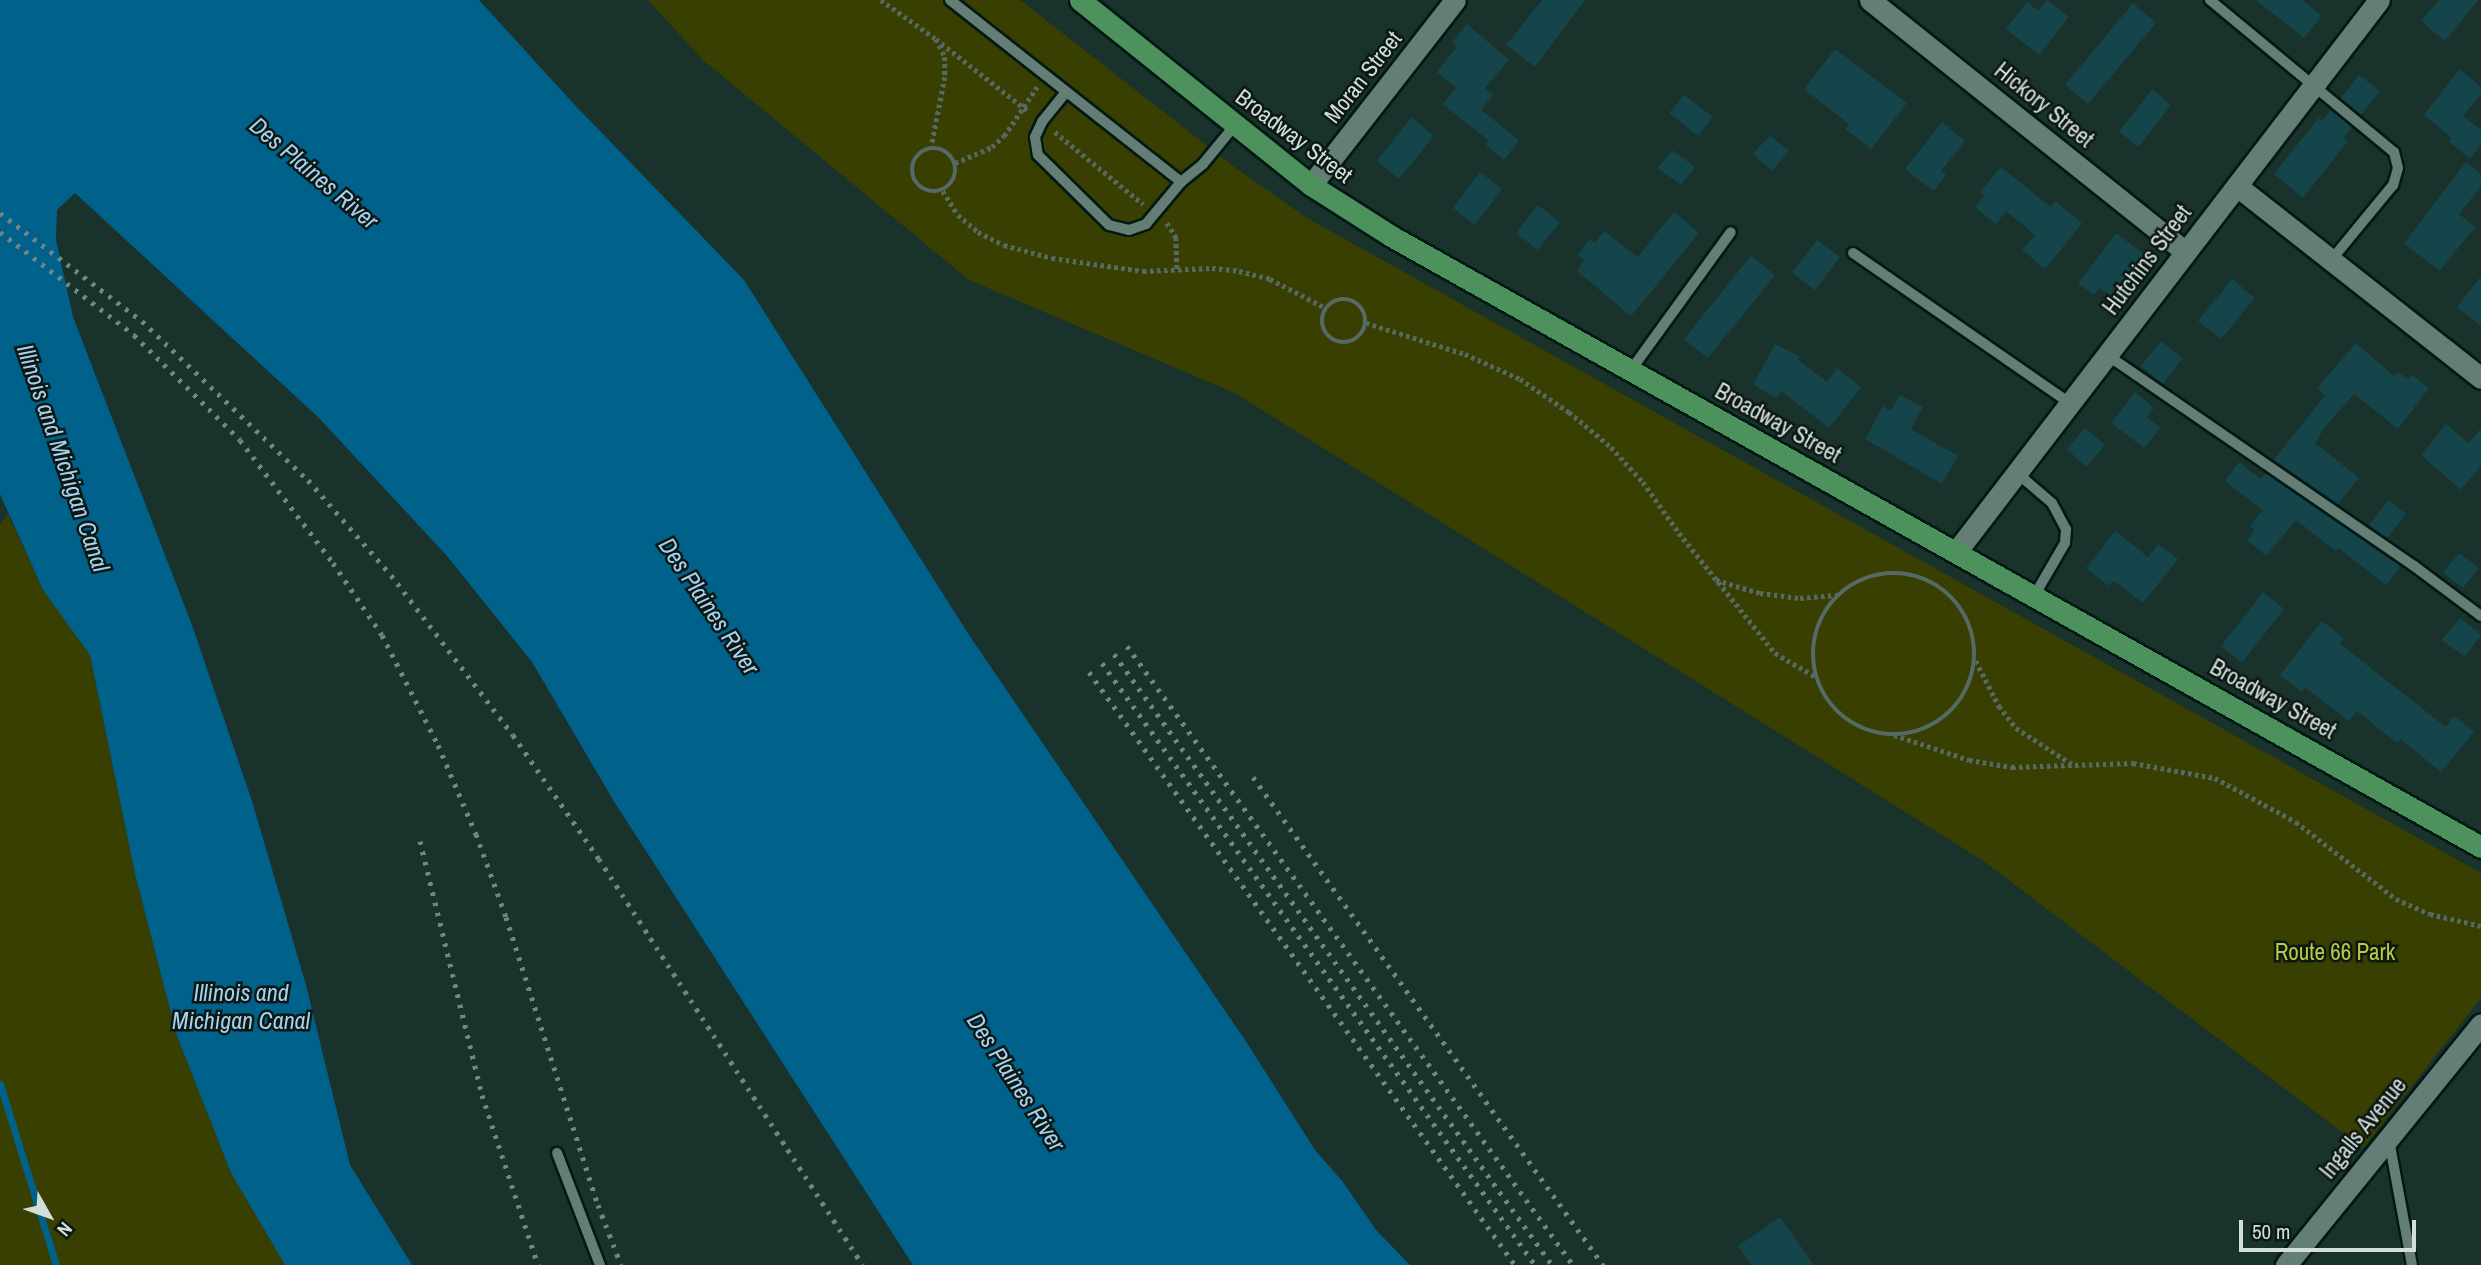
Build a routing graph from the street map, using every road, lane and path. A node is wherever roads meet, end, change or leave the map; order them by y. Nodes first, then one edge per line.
1 (881, 0) edge
2 (950, 0) edge
3 (1080, 0) edge
4 (1455, 0) edge
5 (1870, 0) edge
6 (2210, 0) edge
7 (2379, 0) edge
8 (936, 39) junction
9 (1046, 75) junction
10 (2314, 85) junction
11 (1066, 92) junction
12 (1021, 106) junction
13 (1042, 122) junction
14 (1235, 125) junction
15 (931, 149) junction
16 (955, 163) junction
17 (1181, 182) junction
18 (1311, 185) junction
19 (2237, 186) junction
20 (943, 191) junction
21 (1156, 214) junction
22 (1731, 232) dead end
23 (2186, 252) junction
24 (1853, 253) dead end
25 (2332, 259) junction
26 (1177, 269) junction
27 (1326, 308) junction
28 (1366, 323) junction
29 (2107, 355) junction
30 (1631, 370) junction
31 (2481, 378) edge
32 (2070, 403) junction
33 (2017, 473) junction
34 (1956, 552) junction
35 (1716, 580) junction
36 (1838, 595) junction
37 (2034, 596) junction
38 (2481, 617) edge
39 (1975, 660) junction
40 (1816, 677) junction
41 (1894, 736) junction
42 (2076, 766) junction
43 (2481, 847) edge
44 (2481, 926) edge
45 (2481, 1024) edge
46 (2389, 1138) junction
47 (557, 1153) dead end
48 (600, 1265) edge
49 (2286, 1265) edge
50 (2412, 1265) edge

1 - 8 path
2 - 9 lane
3 - 14 main road, Broadway Street
4 - 18 street, Moran Street
5 - 23 street, Hickory Street
6 - 10 lane
7 - 10 street, Hutchins Street
8 - 12 path
8 - 15 path
9 - 11 lane
9 - 12 path
10 - 19 street, Hutchins Street
10 - 25 lane
11 - 13 lane
11 - 17 lane
12 - 13 path
12 - 16 path
13 - 21 path
13 - 21 lane
14 - 17 lane
14 - 18 main road, Broadway Street
15 - 16 path
15 - 20 path
16 - 20 path
17 - 21 lane
18 - 30 main road, Broadway Street
19 - 23 street, Hutchins Street
19 - 25 street
20 - 26 path
21 - 26 path
22 - 30 lane
23 - 29 street, Hutchins Street
24 - 32 lane
25 - 31 street
26 - 27 path
27 - 28 path
27 - 28 path
28 - 35 path
29 - 32 street, Hutchins Street
29 - 38 lane
30 - 34 main road, Broadway Street
32 - 33 street, Hutchins Street
33 - 34 street, Hutchins Street
33 - 37 lane
34 - 37 main road, Broadway Street
35 - 36 path
35 - 40 path
36 - 39 path
36 - 40 path
37 - 43 main road, Broadway Street
39 - 41 path
39 - 42 path
40 - 41 path
41 - 42 path
42 - 44 path
45 - 46 street, Ingalls Avenue
46 - 49 street, Ingalls Avenue
46 - 50 lane
47 - 48 lane

